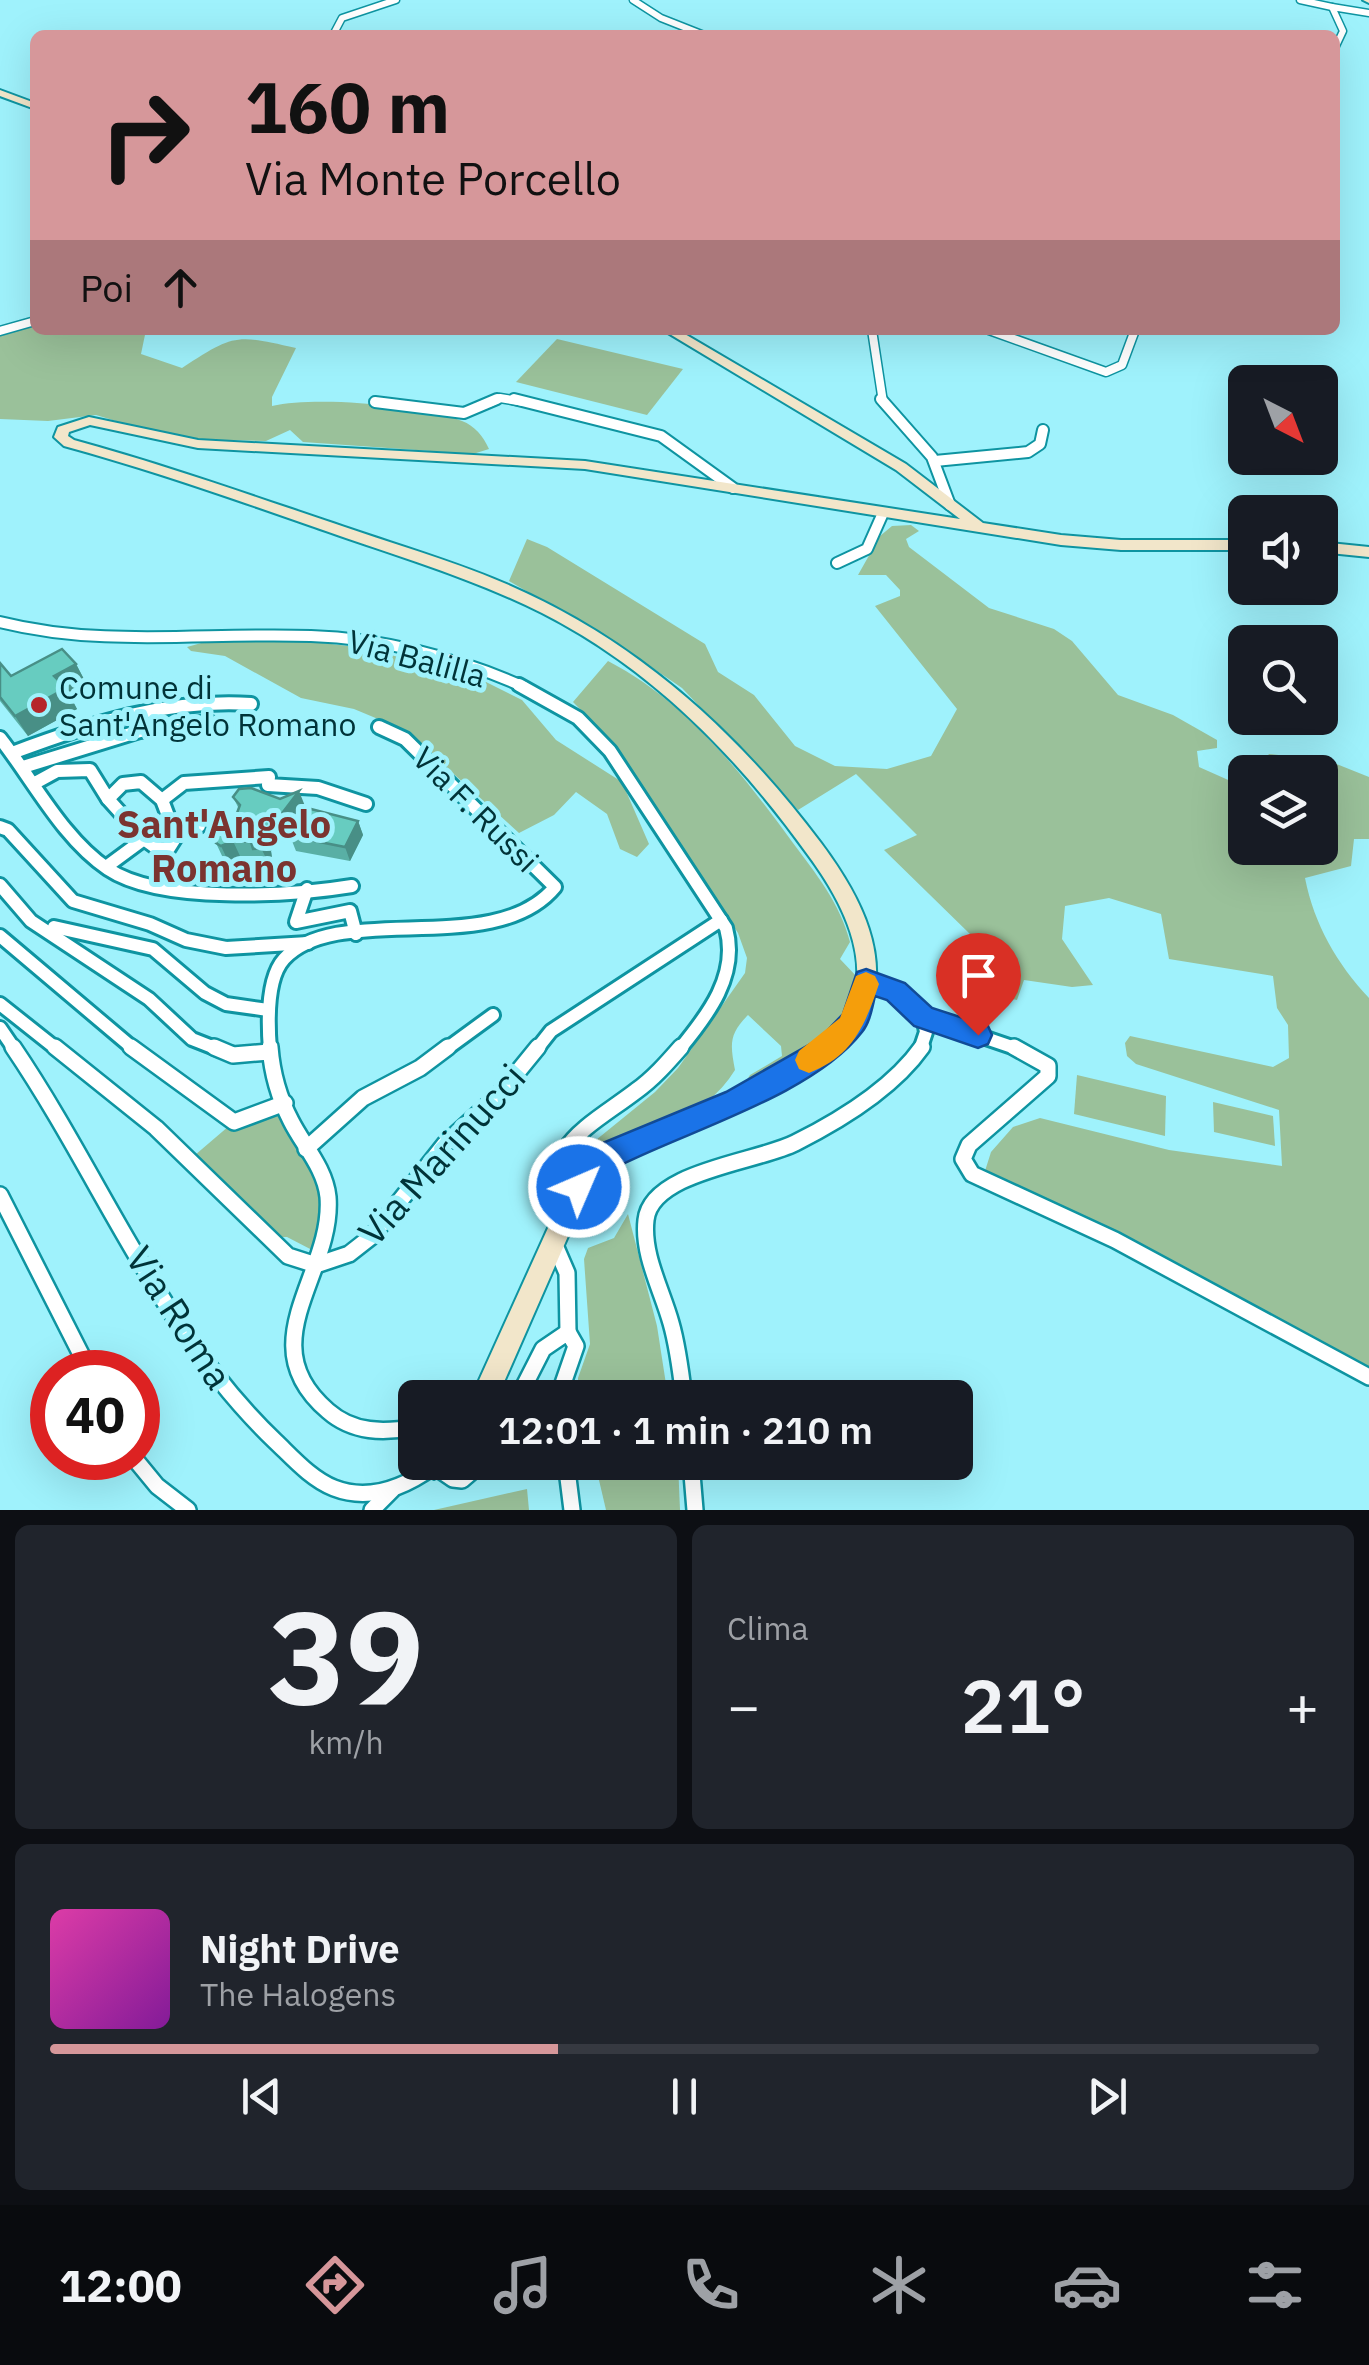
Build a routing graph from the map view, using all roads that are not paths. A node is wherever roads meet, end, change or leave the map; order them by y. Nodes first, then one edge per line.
1 (396, 0) edge
2 (633, 0) edge
3 (1300, 0) edge
4 (1332, 7) junction
5 (1369, 13) edge
6 (336, 30) edge
7 (691, 30) edge
8 (1340, 39) edge
9 (0, 92) edge
10 (30, 104) edge
11 (30, 322) edge
12 (0, 331) edge
13 (678, 335) edge
14 (873, 335) edge
15 (1006, 335) edge
16 (1132, 335) edge
17 (376, 402) dead end
18 (1043, 430) dead end
19 (935, 461) junction
20 (733, 488) junction
21 (949, 504) junction
22 (882, 513) junction
23 (910, 518) junction
24 (934, 522) junction
25 (982, 528) junction
26 (1228, 545) edge
27 (1338, 548) edge
28 (1369, 552) edge
29 (837, 563) dead end
30 (0, 622) edge
31 (252, 704) dead end
32 (209, 722) dead end
33 (379, 727) dead end
34 (0, 738) edge
35 (12, 754) junction
36 (23, 767) junction
37 (35, 783) junction
38 (108, 798) junction
39 (162, 800) junction
40 (366, 804) dead end
41 (199, 826) dead end
42 (0, 827) edge
43 (172, 827) junction
44 (144, 839) junction
45 (106, 867) junction
46 (0, 885) edge
47 (352, 886) dead end
48 (308, 889) junction
49 (721, 920) junction
50 (31, 921) junction
51 (356, 934) junction
52 (0, 936) edge
53 (312, 944) junction
54 (866, 981) junction
55 (0, 1004) edge
56 (268, 1010) junction
57 (493, 1015) dead end
58 (924, 1017) junction
59 (1, 1031) edge
60 (269, 1052) junction
61 (285, 1103) junction
62 (306, 1149) junction
63 (0, 1196) edge
64 (565, 1218) junction
65 (554, 1243) junction
66 (316, 1265) junction
67 (568, 1332) junction
68 (79, 1350) edge
69 (1369, 1378) edge
70 (492, 1380) edge
71 (527, 1380) edge
72 (564, 1380) edge
73 (681, 1380) edge
74 (398, 1430) edge
75 (153, 1480) edge
76 (409, 1480) edge
77 (568, 1480) edge
78 (693, 1480) edge
79 (392, 1490) junction
80 (188, 1510) edge
81 (372, 1510) edge
82 (572, 1510) edge
83 (695, 1510) edge

1 - 6 street
2 - 7 street
3 - 4 street
4 - 5 street
4 - 8 street
9 - 10 street
11 - 12 street
13 - 21 street
14 - 19 street
15 - 16 street
17 - 20 street
18 - 19 street
19 - 21 street
20 - 22 street
20 - 54 street
21 - 23 street
21 - 23 street
21 - 24 street
21 - 25 street
22 - 23 street
22 - 29 street
23 - 24 street
24 - 25 street
25 - 26 street
27 - 28 street
30 - 49 street, Via Balilla
31 - 35 street
32 - 36 street
33 - 51 street, Via F. Russi
34 - 35 street
35 - 36 street
36 - 37 street
37 - 38 street
37 - 45 street
38 - 39 street
38 - 44 street
39 - 40 street
39 - 43 street
41 - 43 street
42 - 53 street, Via F. Russi
43 - 44 street
44 - 45 street
45 - 48 street
46 - 50 street
47 - 48 street
48 - 51 street
49 - 64 street
49 - 66 street, Via Marinucci
50 - 56 street
50 - 60 street
51 - 53 street, Via F. Russi
52 - 61 street
53 - 56 street
54 - 58 street
54 - 64 street
55 - 66 street
56 - 60 street
57 - 62 street
58 - 69 street
58 - 73 street
59 - 79 street, Via Roma
60 - 61 street
61 - 62 street
62 - 66 street
63 - 68 street
64 - 65 street
65 - 67 street
65 - 70 street
66 - 74 street
67 - 71 street
67 - 72 street
75 - 80 street
76 - 79 street
77 - 82 street
78 - 83 street
79 - 81 street

